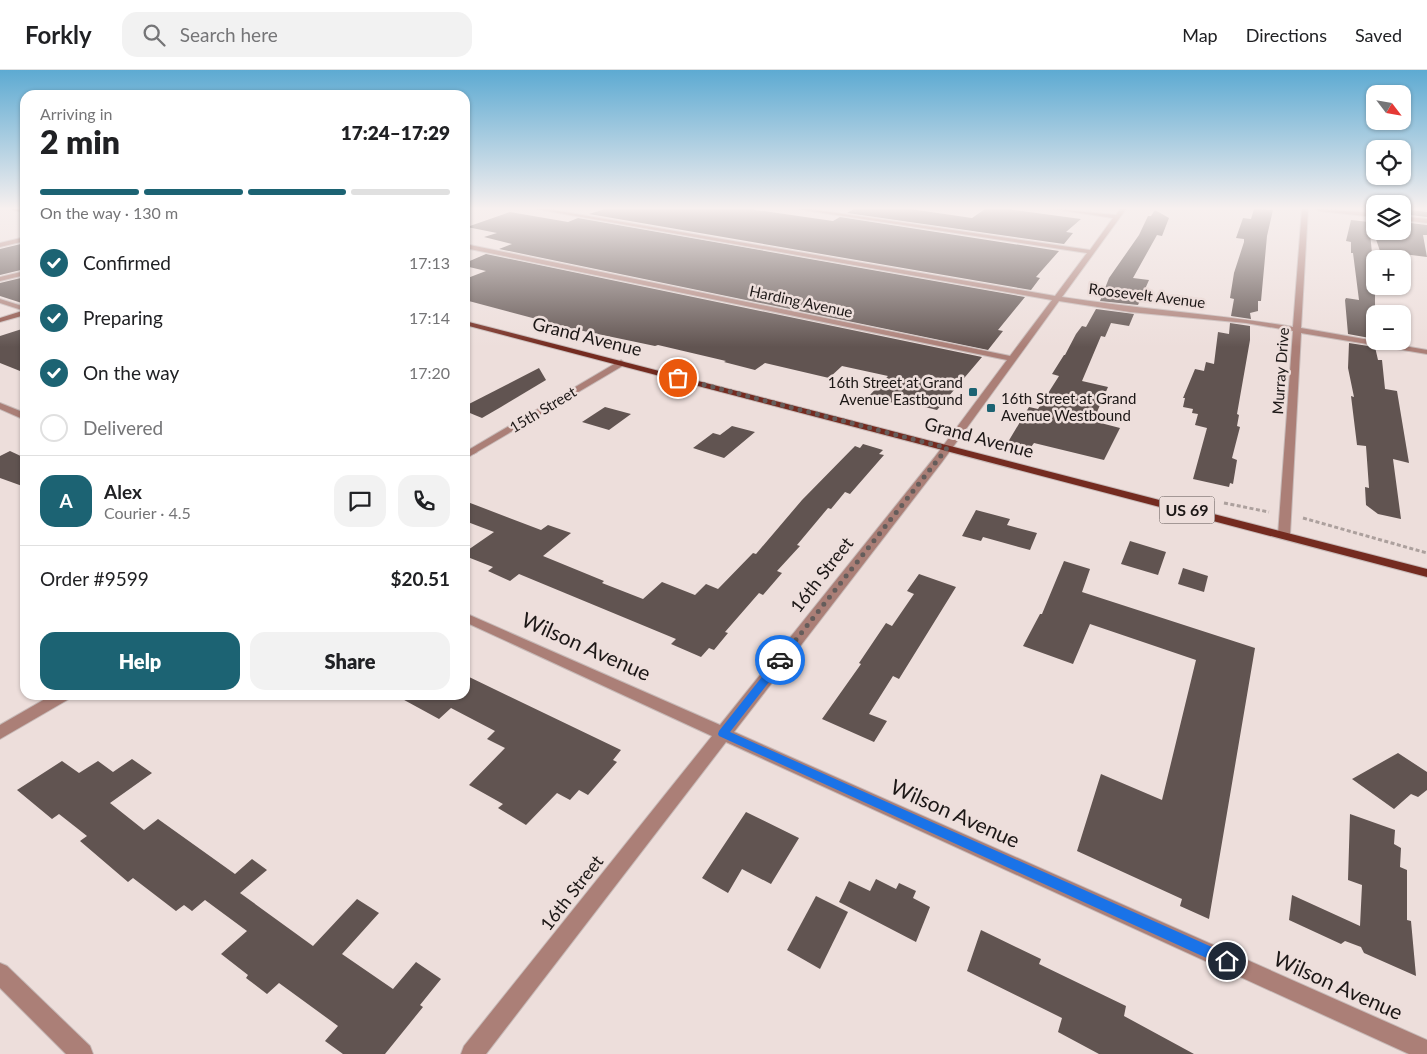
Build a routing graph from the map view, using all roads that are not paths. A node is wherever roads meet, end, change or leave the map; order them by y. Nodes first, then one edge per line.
1 (508, 255) edge
2 (807, 255) edge
3 (1089, 255) edge
4 (1302, 255) edge
5 (20, 273) edge
6 (0, 279) edge
7 (1058, 298) junction
8 (0, 300) edge
9 (20, 309) edge
10 (20, 313) edge
11 (0, 320) edge
12 (470, 324) edge
13 (1297, 329) junction
14 (1427, 352) edge
15 (1013, 360) junction
16 (621, 363) junction
17 (0, 406) edge
18 (20, 415) edge
19 (947, 448) junction
20 (470, 451) edge
21 (1284, 535) junction
22 (1427, 572) edge
23 (470, 619) edge
24 (56, 700) edge
25 (0, 733) edge
26 (723, 734) junction
27 (0, 973) edge
28 (1427, 1051) edge
29 (82, 1054) edge
30 (472, 1054) edge

1 - 15 street, Harding Avenue
2 - 7 street, Roosevelt Avenue
3 - 7 street, 16th Street
4 - 13 street, Murray Drive
5 - 6 lane
7 - 13 street, Roosevelt Avenue
7 - 15 street, 16th Street
8 - 9 lane
10 - 11 main road
12 - 16 main road, Grand Avenue / US 69
13 - 14 street, Roosevelt Avenue
13 - 21 street, Murray Drive
15 - 19 street, 16th Street
16 - 19 main road, Grand Avenue / US 69
16 - 20 street, 15th Street
17 - 18 street
19 - 21 main road, Grand Avenue / US 69
19 - 26 street, 16th Street
21 - 22 main road, Grand Avenue / US 69
23 - 26 street, Wilson Avenue
24 - 25 street
26 - 28 street, Wilson Avenue
26 - 30 street, 16th Street
27 - 29 street

